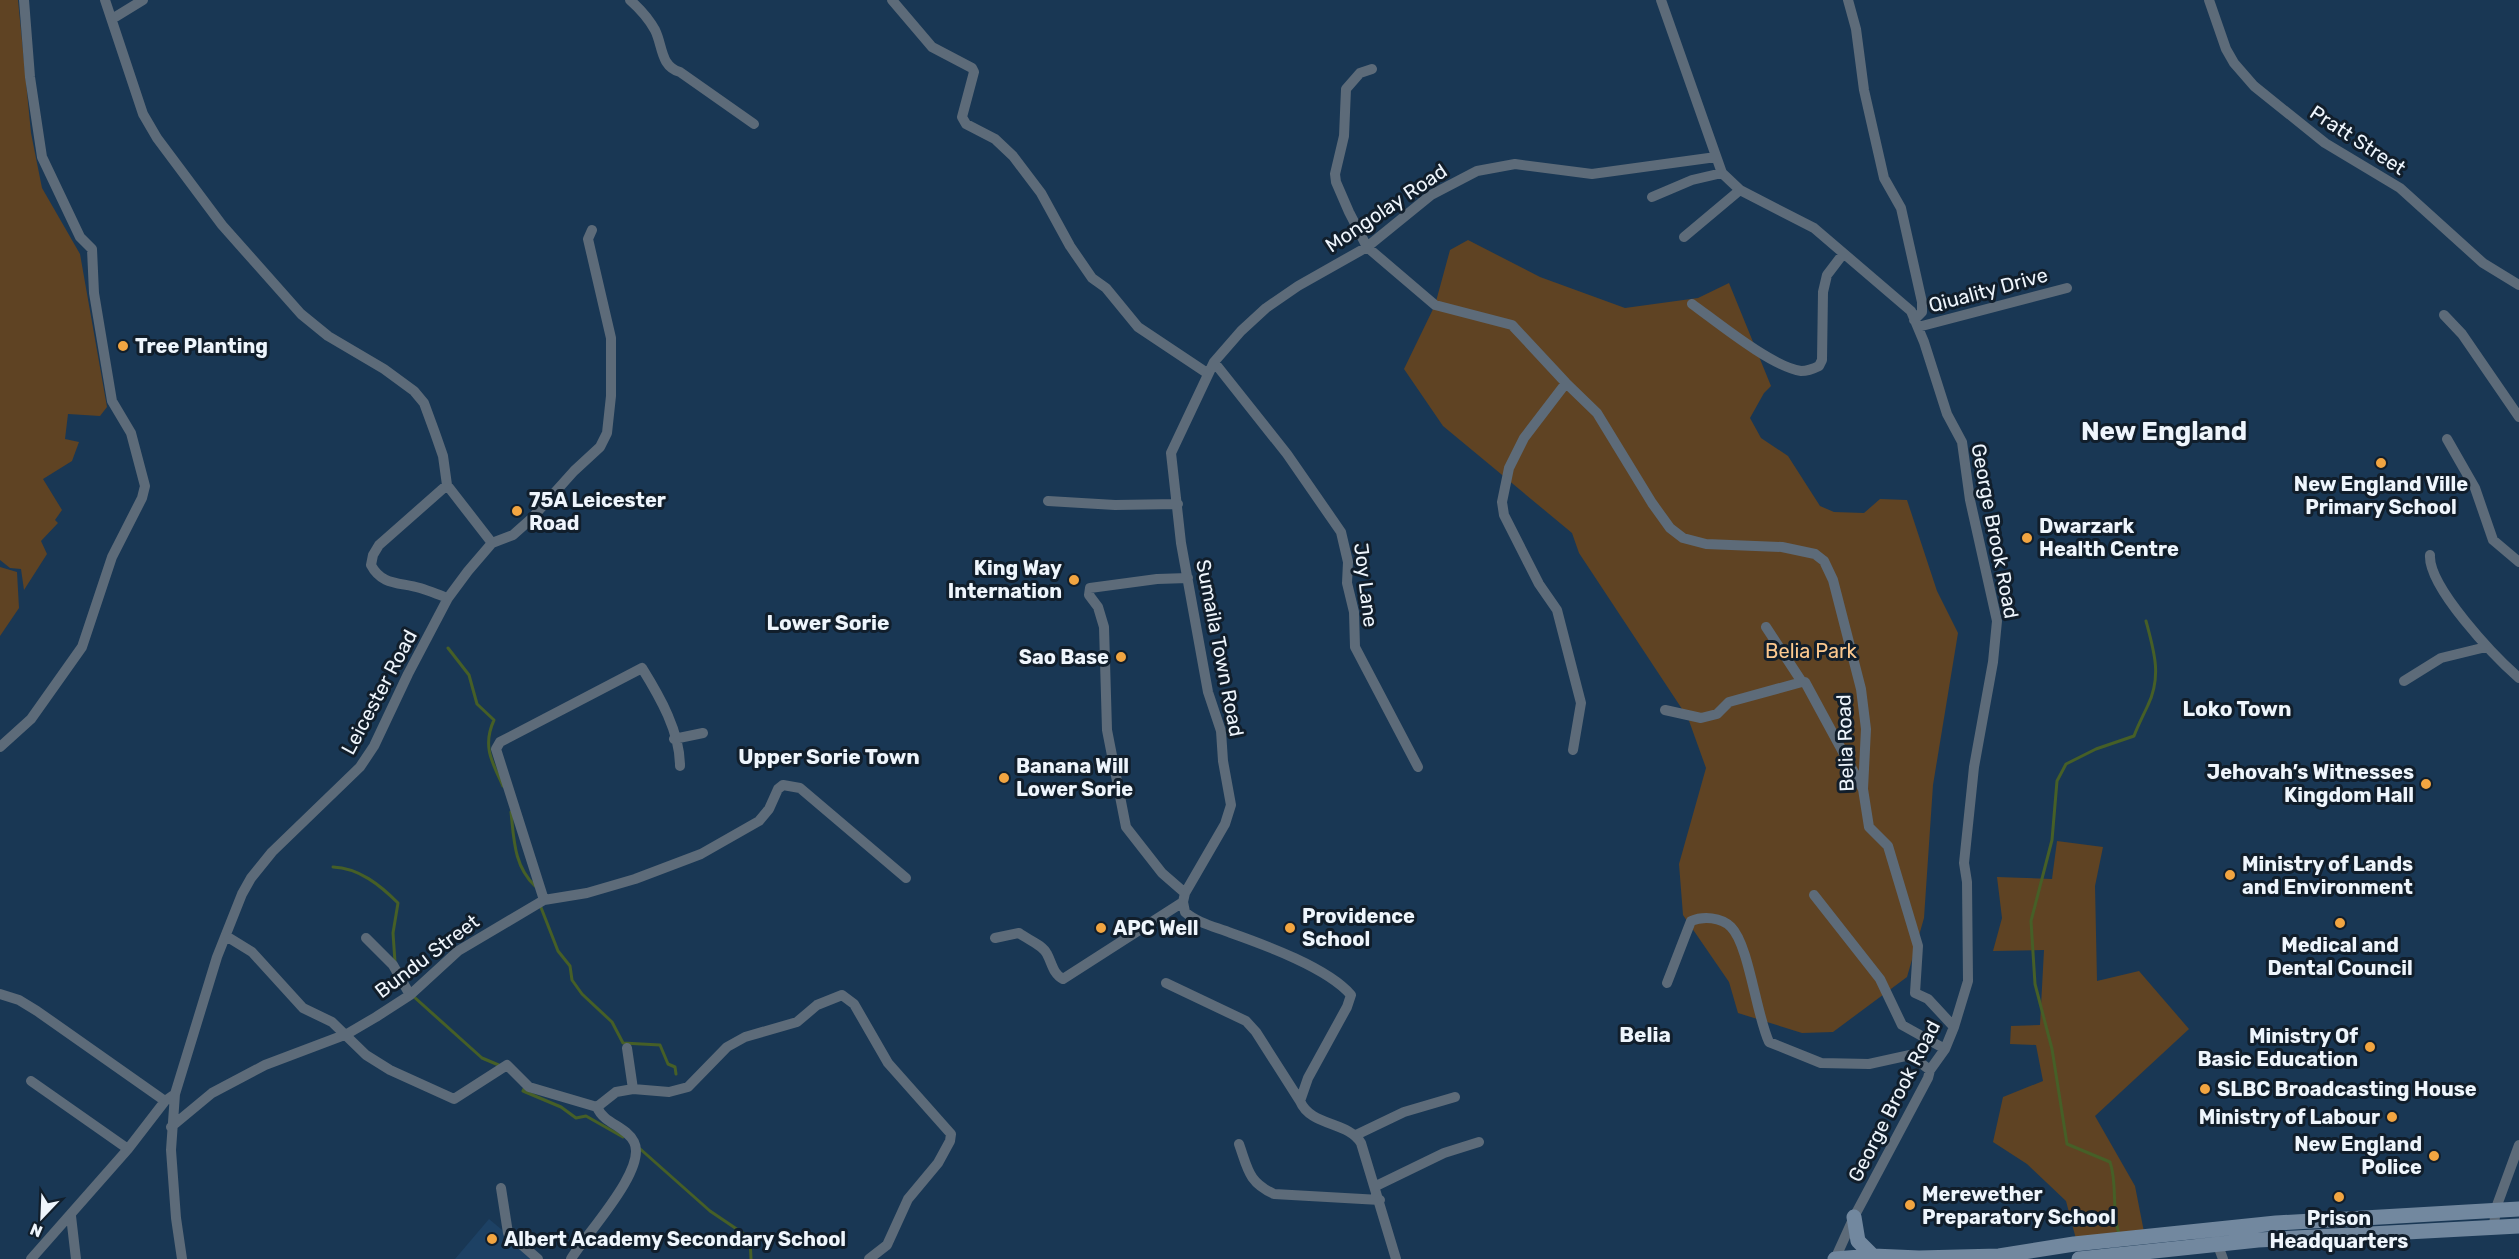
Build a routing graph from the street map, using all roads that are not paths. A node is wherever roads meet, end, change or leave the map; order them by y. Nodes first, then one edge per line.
1 (24, 0) edge
2 (105, 0) edge
3 (143, 0) edge
4 (630, 0) edge
5 (892, 0) edge
6 (1661, 0) edge
7 (1848, 0) edge
8 (2210, 0) edge
9 (112, 19) junction
10 (1372, 69) dead end
11 (754, 124) dead end
12 (1716, 157) junction
13 (1722, 173) junction
14 (1740, 190) junction
15 (1652, 197) dead end
16 (592, 230) dead end
17 (1684, 237) dead end
18 (1367, 247) junction
19 (1843, 254) junction
20 (2519, 285) edge
21 (2067, 288) dead end
22 (1692, 304) dead end
23 (2444, 315) dead end
24 (1916, 323) junction
25 (1214, 362) junction
26 (1207, 373) junction
27 (1566, 383) junction
28 (2519, 417) edge
29 (2447, 439) dead end
30 (447, 485) junction
31 (1048, 501) dead end
32 (1178, 504) junction
33 (492, 543) junction
34 (2430, 555) dead end
35 (2519, 562) edge
36 (1188, 578) junction
37 (448, 598) junction
38 (1766, 627) dead end
39 (2486, 647) junction
40 (2519, 678) edge
41 (2404, 681) dead end
42 (1802, 682) junction
43 (1665, 710) dead end
44 (703, 733) dead end
45 (674, 740) junction
46 (0, 747) edge
47 (1573, 750) dead end
48 (680, 766) dead end
49 (1418, 767) dead end
50 (1863, 789) junction
51 (906, 878) dead end
52 (1814, 895) dead end
53 (1184, 898) junction
54 (544, 900) junction
55 (226, 936) junction
56 (366, 938) dead end
57 (995, 938) dead end
58 (1166, 983) dead end
59 (1667, 983) dead end
60 (0, 994) edge
61 (410, 995) junction
62 (1954, 1027) junction
63 (347, 1034) junction
64 (627, 1048) dead end
65 (1945, 1049) junction
66 (1930, 1070) junction
67 (32, 1081) dead end
68 (633, 1089) junction
69 (175, 1094) junction
70 (1455, 1097) dead end
71 (165, 1101) junction
72 (1300, 1101) junction
73 (597, 1107) junction
74 (171, 1127) junction
75 (1356, 1135) junction
76 (1479, 1142) dead end
77 (1239, 1144) dead end
78 (2519, 1145) edge
79 (128, 1149) junction
80 (1376, 1186) junction
81 (501, 1188) dead end
82 (1380, 1200) junction
83 (2496, 1208) junction
84 (2519, 1209) edge
85 (71, 1216) junction
86 (1854, 1217) junction
87 (2494, 1225) junction
88 (2519, 1226) edge
89 (2214, 1229) junction
90 (2109, 1249) junction
91 (2220, 1252) edge
92 (2077, 1254) edge
93 (1873, 1256) junction
94 (1956, 1258) edge
95 (31, 1259) edge
96 (76, 1259) edge
97 (182, 1259) edge
98 (538, 1259) edge
99 (571, 1259) edge
100 (869, 1259) edge
101 (1396, 1259) edge
102 (1835, 1259) edge
103 (1919, 1259) edge

1 - 46 street
2 - 9 street
3 - 9 street
4 - 11 street
5 - 26 street
6 - 12 street, George Brook Road
7 - 24 street
8 - 20 street, Pratt Street
9 - 30 street
10 - 18 street
12 - 13 street, George Brook Road
12 - 18 street, Mongolay Road
13 - 14 street, George Brook Road
13 - 15 street
14 - 17 street
14 - 19 street, George Brook Road
16 - 33 street, Leicester Road
18 - 25 street, Mongolay Road
18 - 27 street
19 - 22 street
19 - 24 street, George Brook Road
21 - 24 street, Qiuality Drive
23 - 28 street
24 - 62 street, George Brook Road
25 - 26 street, Sumaila Town Road
25 - 49 street, Joy Lane
26 - 32 street, Sumaila Town Road
27 - 47 street
27 - 50 street, Belia Road
29 - 35 street
30 - 33 street
30 - 37 street
31 - 32 street
32 - 36 street, Sumaila Town Road
33 - 37 street, Leicester Road
34 - 39 street
36 - 53 street, Sumaila Town Road
36 - 53 street
37 - 55 street, Leicester Road
38 - 42 street
39 - 40 street
39 - 41 street
42 - 43 street
42 - 50 street
44 - 45 street
45 - 48 street
45 - 54 street
50 - 62 street, Belia Road
51 - 54 street, Bundu Street
52 - 65 street
53 - 57 street
53 - 72 street
54 - 61 street, Bundu Street
55 - 63 street
55 - 69 street, Leicester Road
56 - 61 street
58 - 72 street
59 - 66 street
60 - 71 street
61 - 63 street, Bundu Street
62 - 65 street, George Brook Road
63 - 73 street
63 - 74 street, Bundu Street
64 - 68 street
65 - 66 street, George Brook Road
66 - 86 street, George Brook Road
67 - 79 street
68 - 73 street
68 - 100 street
69 - 71 street
69 - 74 street, Leicester Road
70 - 75 street
71 - 79 street
72 - 75 street
73 - 99 street
74 - 97 street, Leicester Road
75 - 80 street
76 - 80 street
77 - 82 street
78 - 83 street
79 - 85 street
80 - 82 street
81 - 98 street
82 - 101 street
83 - 84 main road
83 - 87 street
83 - 89 main road
85 - 95 street
85 - 96 street
86 - 93 main road
86 - 102 street, George Brook Road
87 - 88 main road
87 - 91 main road
89 - 90 main road
89 - 91 street
90 - 91 main road
90 - 92 main road
92 - 94 main road
93 - 102 main road
93 - 103 main road
94 - 103 main road

